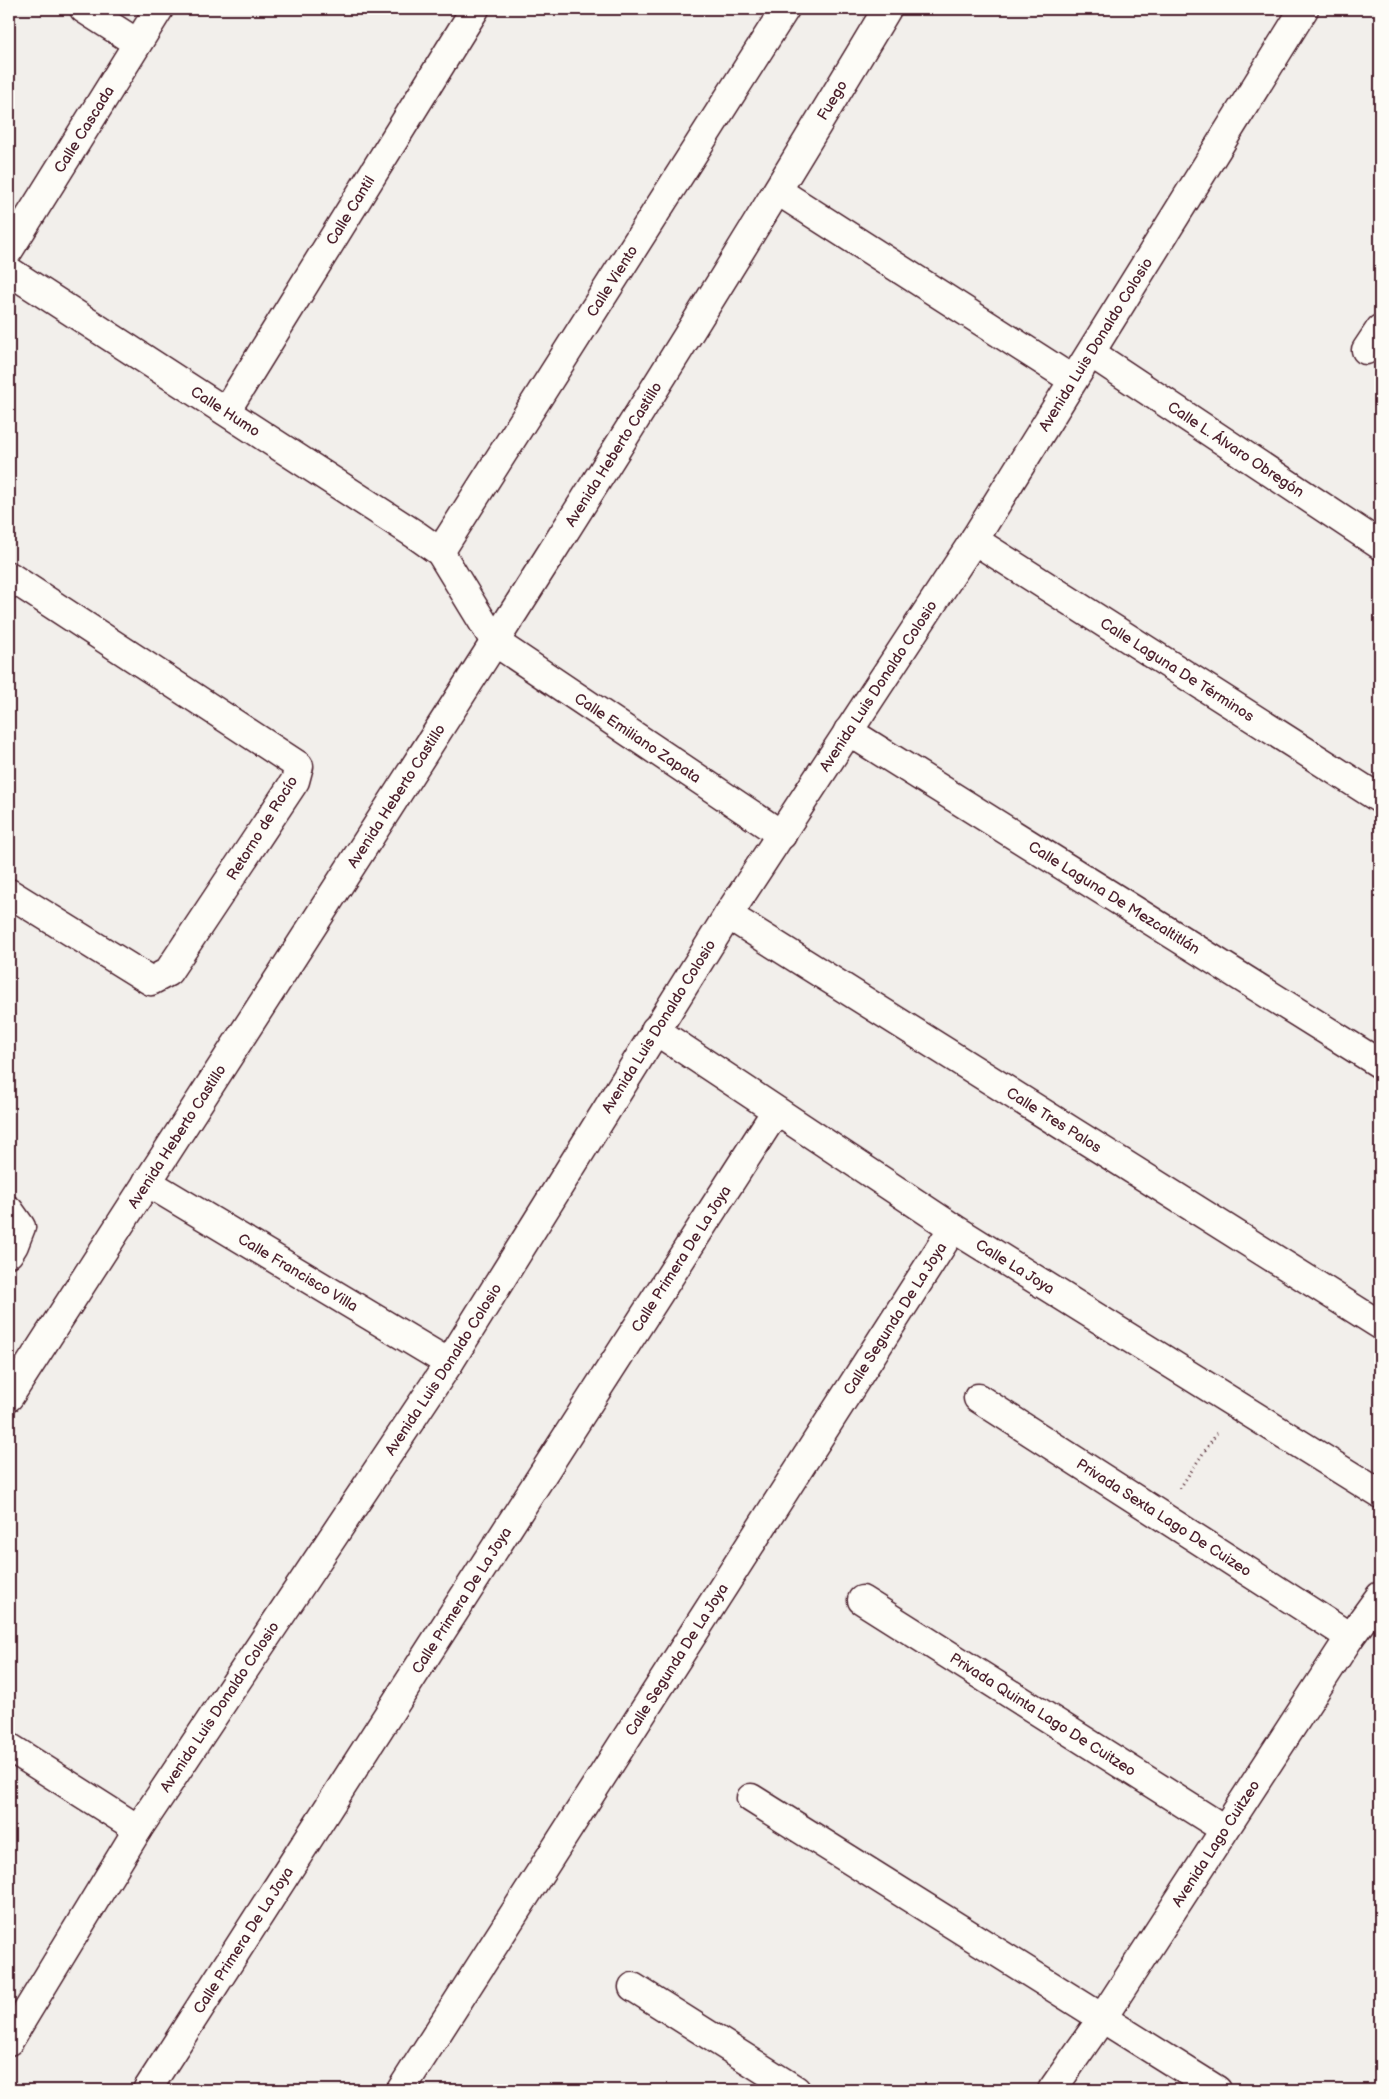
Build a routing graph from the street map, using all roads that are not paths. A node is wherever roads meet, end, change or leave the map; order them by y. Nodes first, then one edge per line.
1 (84, 9) edge
2 (159, 9) edge
3 (475, 9) edge
4 (785, 9) edge
5 (887, 9) edge
6 (1304, 9) edge
7 (137, 43) junction
8 (778, 191) junction
9 (9, 250) edge
10 (9, 271) edge
11 (1091, 354) junction
12 (1073, 380) junction
13 (226, 411) junction
14 (974, 540) junction
15 (1380, 545) edge
16 (440, 552) junction
17 (9, 576) edge
18 (495, 642) junction
19 (848, 731) junction
20 (1380, 799) edge
21 (782, 835) junction
22 (9, 893) edge
23 (728, 914) junction
24 (655, 1030) junction
25 (1380, 1064) edge
26 (776, 1111) junction
27 (147, 1182) junction
28 (15, 1219) edge
29 (953, 1228) junction
30 (9, 1253) edge
31 (1380, 1325) edge
32 (449, 1363) junction
33 (9, 1397) edge
34 (978, 1398) dead end
35 (1380, 1494) edge
36 (1380, 1596) edge
37 (862, 1600) dead end
38 (1350, 1638) junction
39 (9, 1747) edge
40 (751, 1798) dead end
41 (138, 1829) junction
42 (1224, 1829) junction
43 (634, 1987) dead end
44 (1103, 2017) junction
45 (9, 2040) edge
46 (147, 2090) edge
47 (401, 2090) edge
48 (796, 2090) edge
49 (1052, 2090) edge
50 (1217, 2090) edge

1 - 7 street
2 - 7 street, Calle Cascada
3 - 13 street, Calle Cantil
4 - 16 street, Calle Viento
5 - 8 street, Fuego
6 - 11 street, Avenida Luis Donaldo Colosio
7 - 9 street, Calle Cascada
8 - 12 street
8 - 18 street, Avenida Heberto Castillo
10 - 13 street, Calle Humo
11 - 12 street, Avenida Luis Donaldo Colosio
11 - 15 street, Calle L. Álvaro Obregón
12 - 14 street, Avenida Luis Donaldo Colosio
13 - 16 street, Calle Humo
14 - 19 street, Avenida Luis Donaldo Colosio
14 - 20 street, Calle Laguna De Términos
16 - 18 street
17 - 22 street, Retorno de Rocío
18 - 21 street, Calle Emiliano Zapata
18 - 27 street, Avenida Heberto Castillo
19 - 21 street, Avenida Luis Donaldo Colosio
19 - 25 street, Calle Laguna De Mezcaltitlán
21 - 23 street, Avenida Luis Donaldo Colosio
23 - 24 street, Avenida Luis Donaldo Colosio
23 - 31 street, Calle Tres Palos
24 - 26 street, Calle La Joya
24 - 32 street, Avenida Luis Donaldo Colosio
26 - 29 street, Calle La Joya
26 - 46 street, Calle Primera De La Joya
27 - 32 street, Calle Francisco Villa
27 - 33 street, Avenida Heberto Castillo
28 - 30 street
29 - 35 street, Calle La Joya
29 - 47 street, Calle Segunda De La Joya
32 - 41 street, Avenida Luis Donaldo Colosio
34 - 38 street, Privada Sexta Lago De Cuizeo
36 - 38 street, Avenida Lago Cuitzeo
37 - 42 street, Privada Quinta Lago De Cuitzeo
38 - 42 street, Avenida Lago Cuitzeo
39 - 41 street
40 - 44 street
41 - 45 street, Avenida Luis Donaldo Colosio
42 - 44 street, Avenida Lago Cuitzeo
43 - 48 street
44 - 49 street, Avenida Lago Cuitzeo
44 - 50 street

